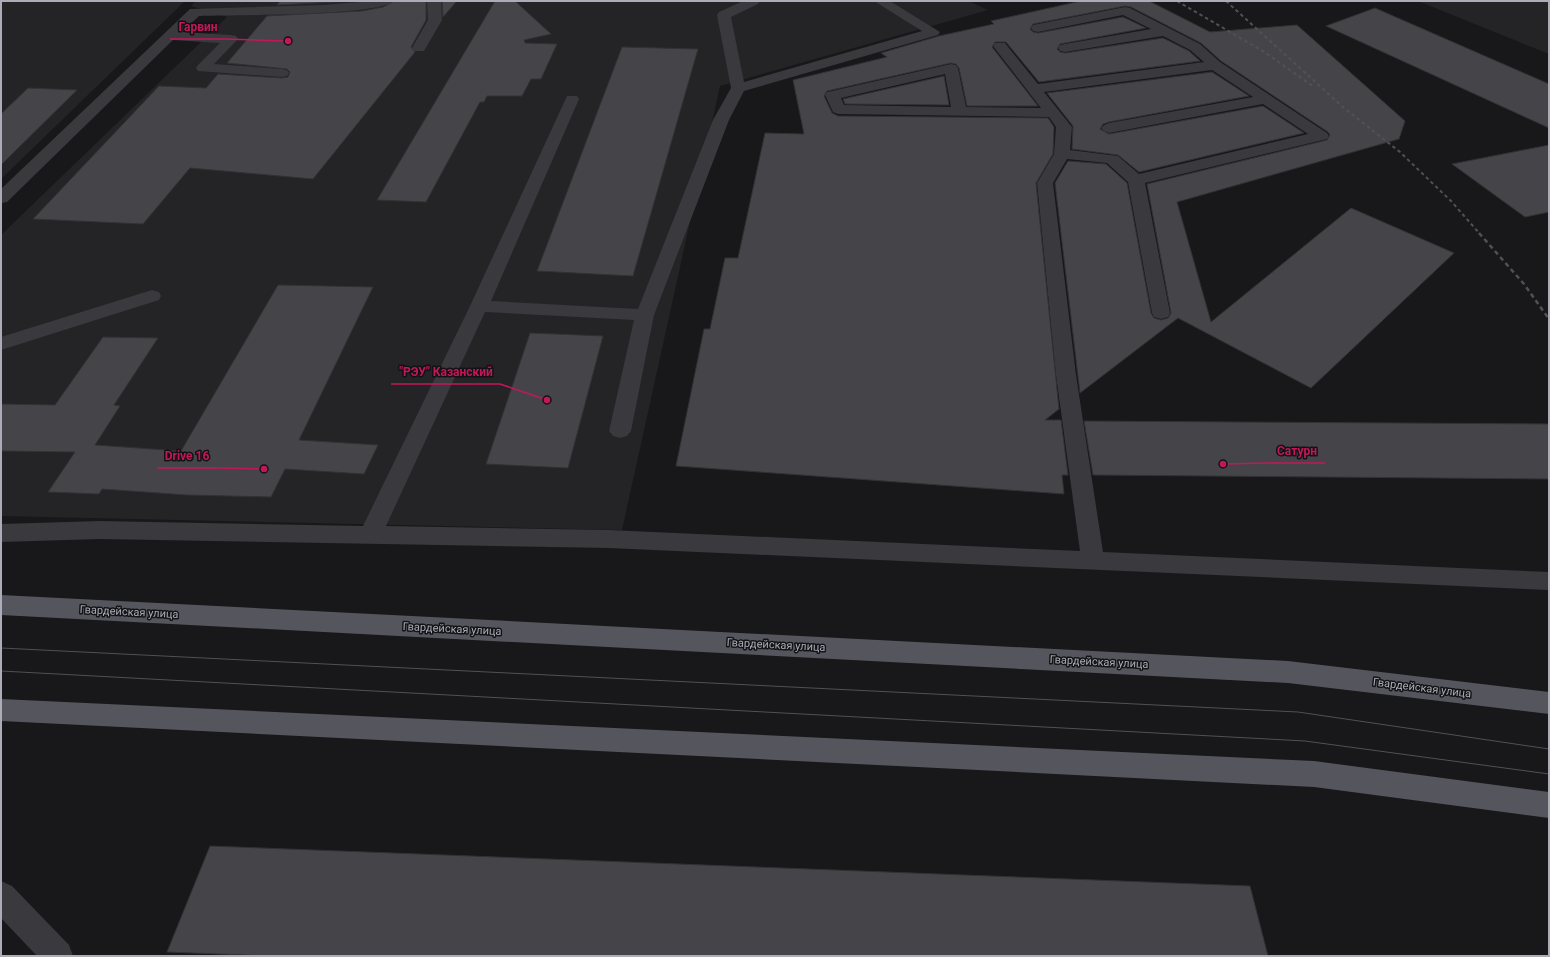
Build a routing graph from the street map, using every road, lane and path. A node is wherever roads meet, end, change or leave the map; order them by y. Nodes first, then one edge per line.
1 (208, 1) edge
2 (386, 1) edge
3 (434, 1) edge
4 (753, 1) edge
5 (881, 1) edge
6 (195, 12) junction
7 (1038, 28) dead end
8 (1166, 31) junction
9 (169, 36) junction
10 (1000, 46) dead end
11 (419, 48) dead end
12 (1066, 48) dead end
13 (1215, 65) junction
14 (282, 73) dead end
15 (738, 88) junction
16 (1034, 89) junction
17 (572, 99) dead end
18 (1266, 99) junction
19 (959, 111) junction
20 (1053, 113) junction
21 (1109, 128) dead end
22 (1062, 154) junction
23 (1136, 180) junction
24 (1, 198) edge
25 (152, 296) dead end
26 (479, 306) junction
27 (1161, 313) dead end
28 (645, 315) junction
29 (1, 344) edge
30 (620, 431) dead end
31 (1, 533) edge
32 (370, 534) junction
33 (1094, 560) junction
34 (1549, 581) edge
35 (1, 605) edge
36 (1549, 703) edge
37 (1, 710) edge
38 (1549, 805) edge
39 (1, 896) edge
40 (58, 956) edge

1 - 6 lane
2 - 6 lane
3 - 11 lane
4 - 15 lane
5 - 15 lane
6 - 9 lane
7 - 8 lane
8 - 12 lane
8 - 13 lane
9 - 14 lane
9 - 24 lane
10 - 16 lane
13 - 16 lane
13 - 18 lane
15 - 28 lane
16 - 20 lane
17 - 26 lane
18 - 21 lane
18 - 23 lane
19 - 19 lane
19 - 20 lane
20 - 22 lane
22 - 23 lane
22 - 33 lane
23 - 27 lane
25 - 29 lane
26 - 28 lane
26 - 32 lane
28 - 30 lane
31 - 32 lane
32 - 33 lane
33 - 34 lane
35 - 36 main road, Гвардейская улица
37 - 38 main road
39 - 40 lane

